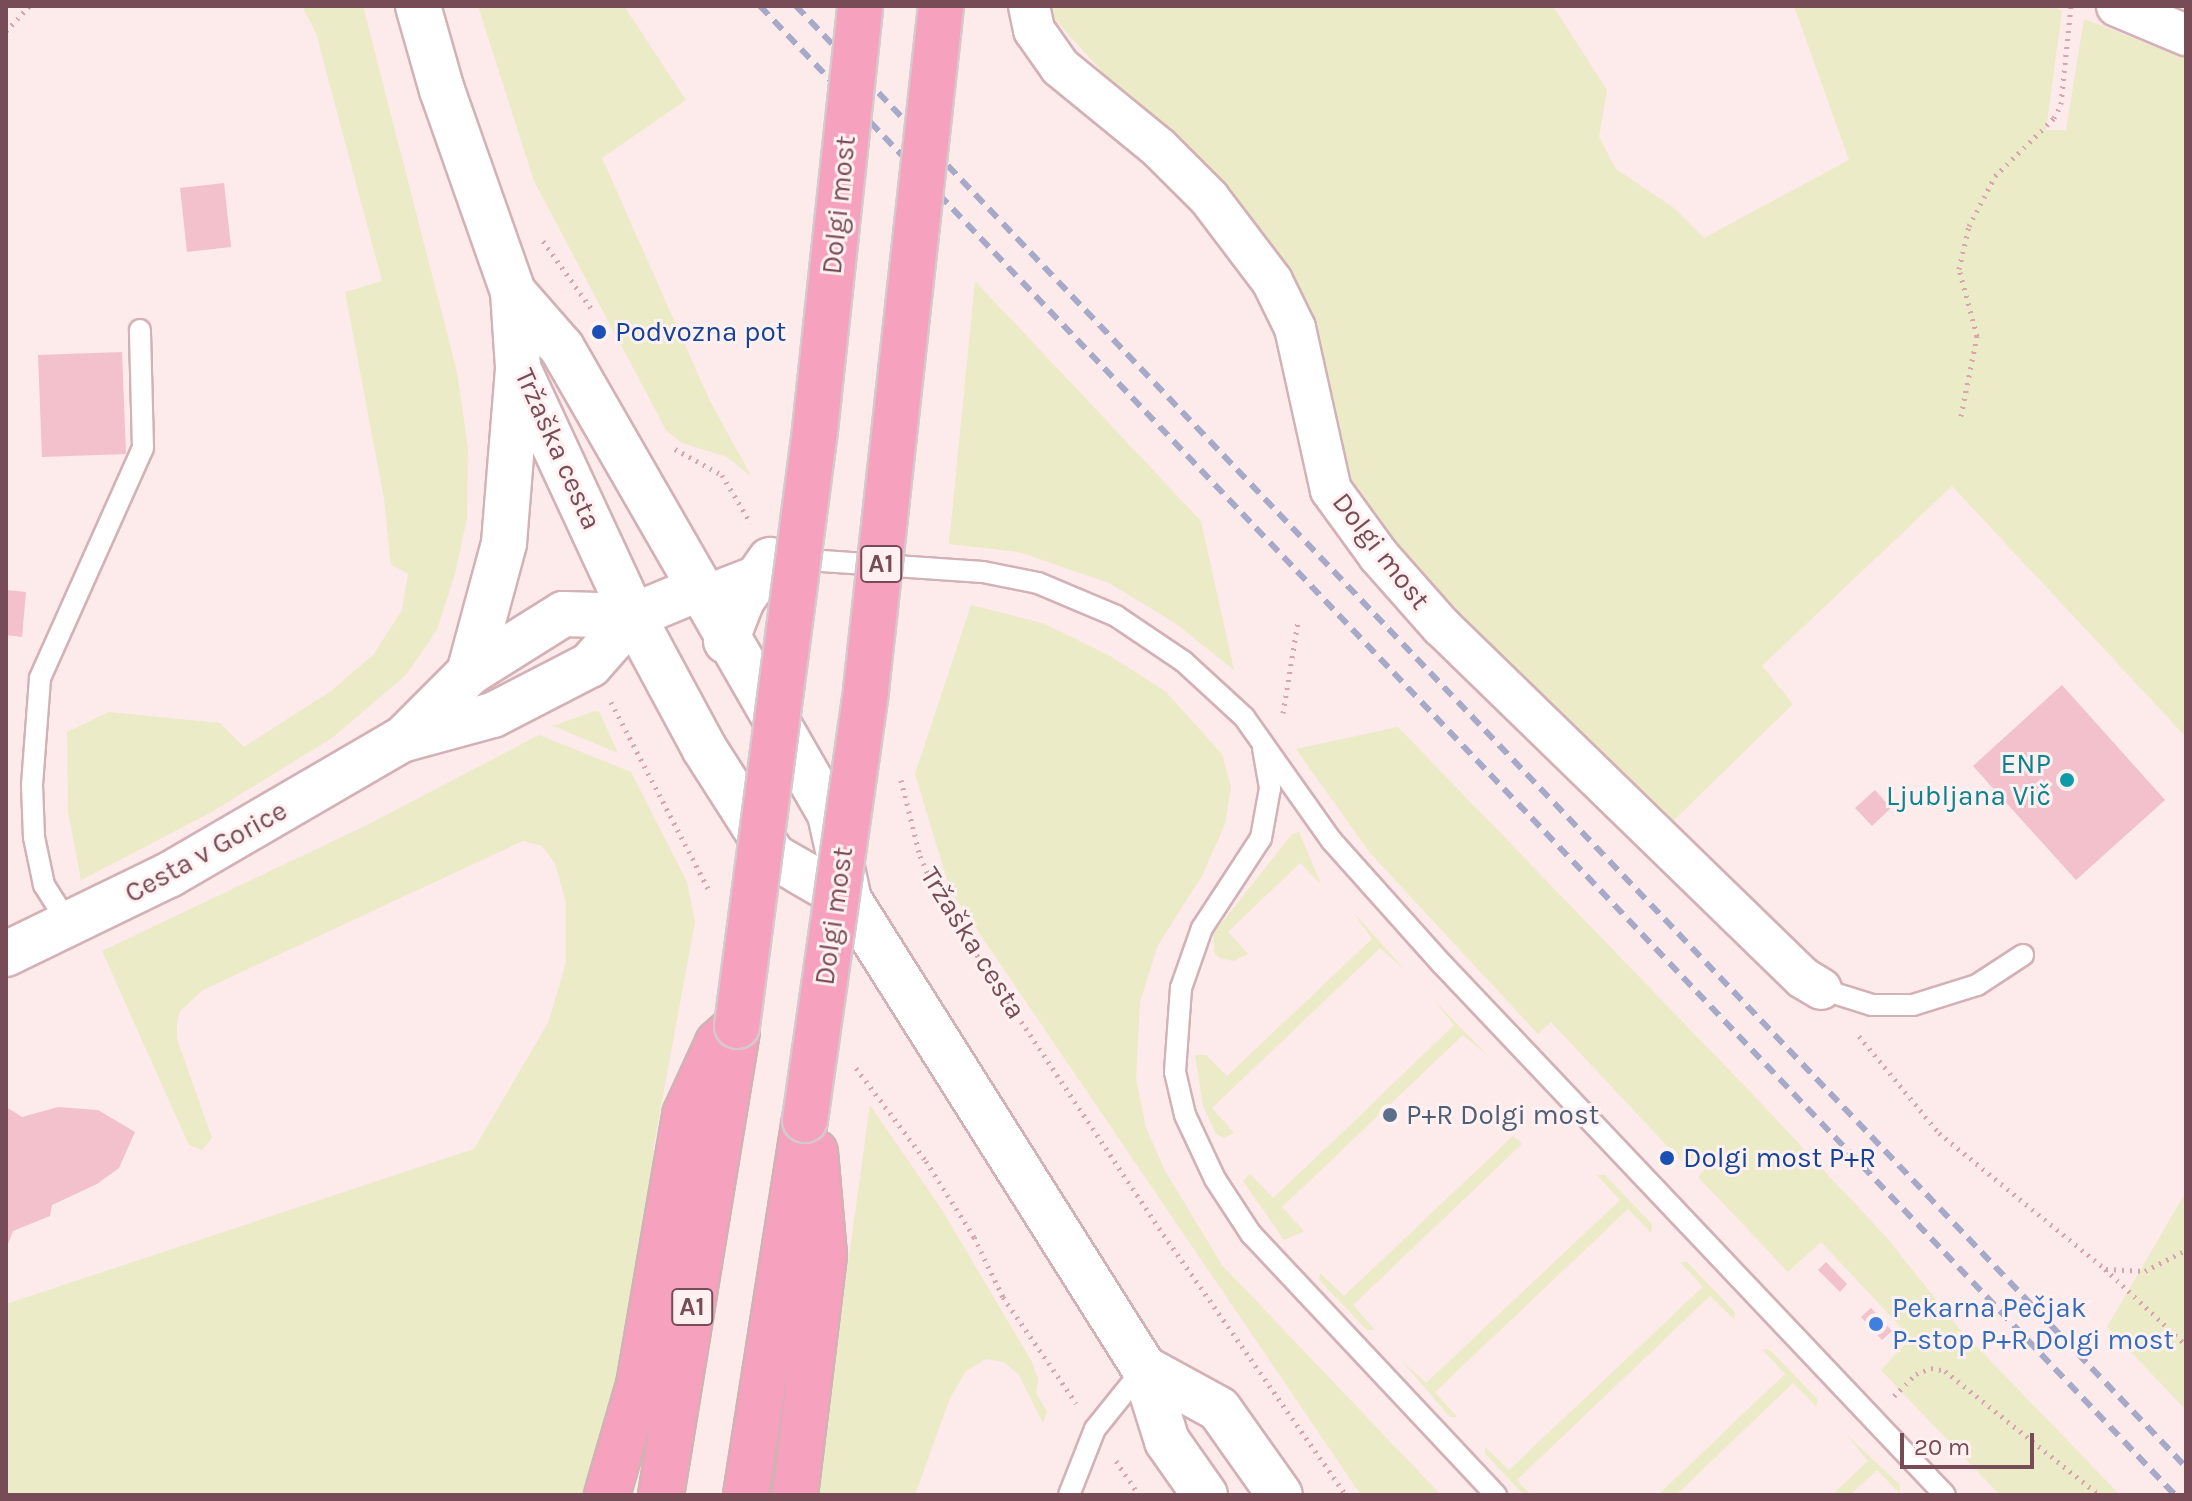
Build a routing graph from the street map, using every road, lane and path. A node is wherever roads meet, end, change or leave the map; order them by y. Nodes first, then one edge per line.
1 (29, 6) edge
2 (418, 6) edge
3 (860, 6) edge
4 (941, 6) edge
5 (1029, 6) edge
6 (2071, 6) edge
7 (2117, 6) edge
8 (6, 31) edge
9 (2186, 35) edge
10 (483, 207) junction
11 (513, 292) junction
12 (595, 314) dead end
13 (140, 330) dead end
14 (518, 368) junction
15 (1961, 416) dead end
16 (665, 443) dead end
17 (770, 560) junction
18 (698, 589) junction
19 (633, 616) junction
20 (1298, 621) dead end
21 (726, 641) junction
22 (469, 673) junction
23 (610, 700) dead end
24 (1259, 736) junction
25 (401, 740) junction
26 (900, 777) dead end
27 (849, 900) junction
28 (716, 901) dead end
29 (70, 926) junction
30 (6, 954) edge
31 (2023, 955) dead end
32 (1821, 989) junction
33 (852, 1064) dead end
34 (704, 1117) junction
35 (2186, 1250) edge
36 (804, 1254) junction
37 (2105, 1269) junction
38 (2186, 1345) edge
39 (1052, 1368) dead end
40 (1144, 1368) junction
41 (1894, 1396) dead end
42 (607, 1495) edge
43 (661, 1495) edge
44 (746, 1495) edge
45 (795, 1495) edge
46 (1069, 1495) edge
47 (1205, 1495) edge
48 (1280, 1495) edge
49 (1346, 1495) edge
50 (1496, 1495) edge
51 (1945, 1495) edge
52 (2099, 1495) edge

1 - 8 path
2 - 10 main road, Tržaška cesta
3 - 34 highway, Dolgi most, bridge
4 - 36 highway, Dolgi most / A1, bridge
5 - 32 street, Dolgi most
6 - 15 path
7 - 9 street
10 - 11 main road, Tržaška cesta
10 - 12 path
11 - 14 main road, Tržaška cesta
11 - 18 main road, Tržaška cesta
13 - 29 lane
14 - 19 main road, Tržaška cesta
14 - 22 main road
16 - 17 path
17 - 18 lane
17 - 21 main road
17 - 24 lane
18 - 19 main road, Cesta v Gorice
18 - 21 main road, Tržaška cesta
19 - 22 main road, Cesta v Gorice
19 - 25 main road, Cesta v Gorice
19 - 27 main road, Tržaška cesta
20 - 24 path
21 - 27 main road, Tržaška cesta
22 - 25 main road, Cesta v Gorice
23 - 28 path
24 - 50 lane
24 - 51 lane
25 - 29 main road, Cesta v Gorice
26 - 49 path, Tržaška cesta
27 - 40 main road, Tržaška cesta
29 - 30 main road, Cesta v Gorice
31 - 32 lane
32 - 37 path
33 - 39 path
34 - 42 highway
34 - 43 highway, A1
35 - 37 path
36 - 44 highway, A1
36 - 45 highway
37 - 38 path
40 - 46 lane
40 - 47 main road, Tržaška cesta
40 - 48 main road, Tržaška cesta
41 - 52 path

